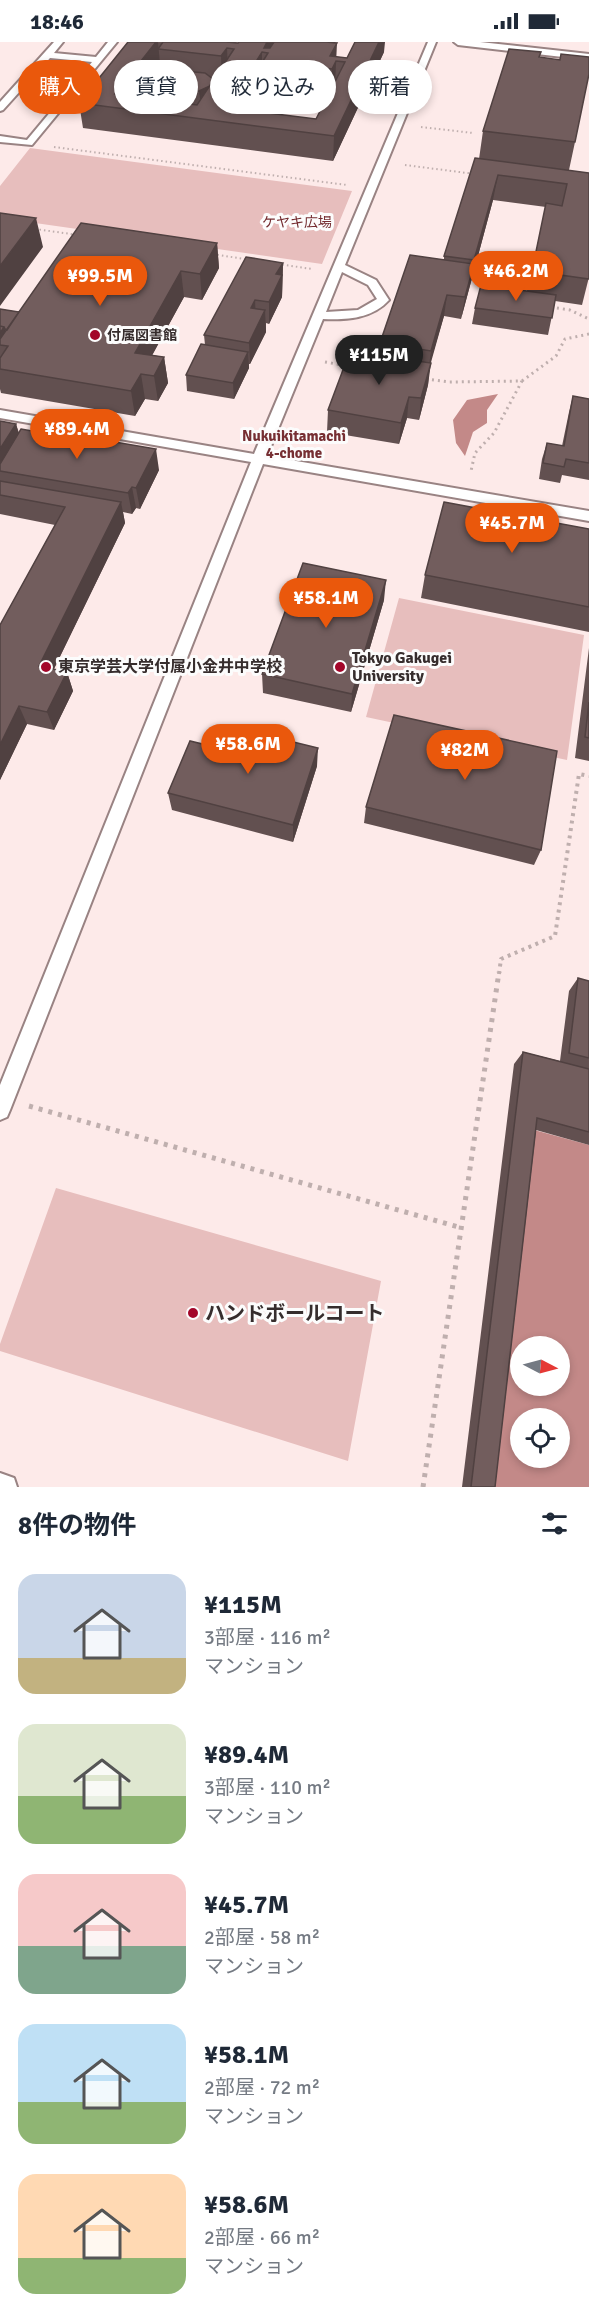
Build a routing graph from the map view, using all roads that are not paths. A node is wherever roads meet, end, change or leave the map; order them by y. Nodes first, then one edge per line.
1 (59, 42) edge
2 (113, 42) edge
3 (432, 42) edge
4 (458, 42) edge
5 (550, 42) edge
6 (547, 52) junction
7 (48, 55) junction
8 (589, 57) edge
9 (97, 60) joint
10 (0, 108) edge
11 (53, 114) edge
12 (0, 140) edge
13 (338, 270) junction
14 (319, 315) junction
15 (0, 414) edge
16 (260, 458) junction
17 (589, 516) edge
18 (2, 1104) edge
19 (0, 1485) edge
20 (5, 1487) edge

1 - 7 lane
2 - 9 lane
3 - 13 lane
4 - 6 lane
5 - 6 lane
6 - 8 lane
7 - 9 lane
7 - 10 lane
11 - 12 lane
13 - 14 lane
13 - 14 lane
14 - 16 lane
15 - 16 lane
16 - 17 lane
16 - 18 lane
19 - 20 lane

